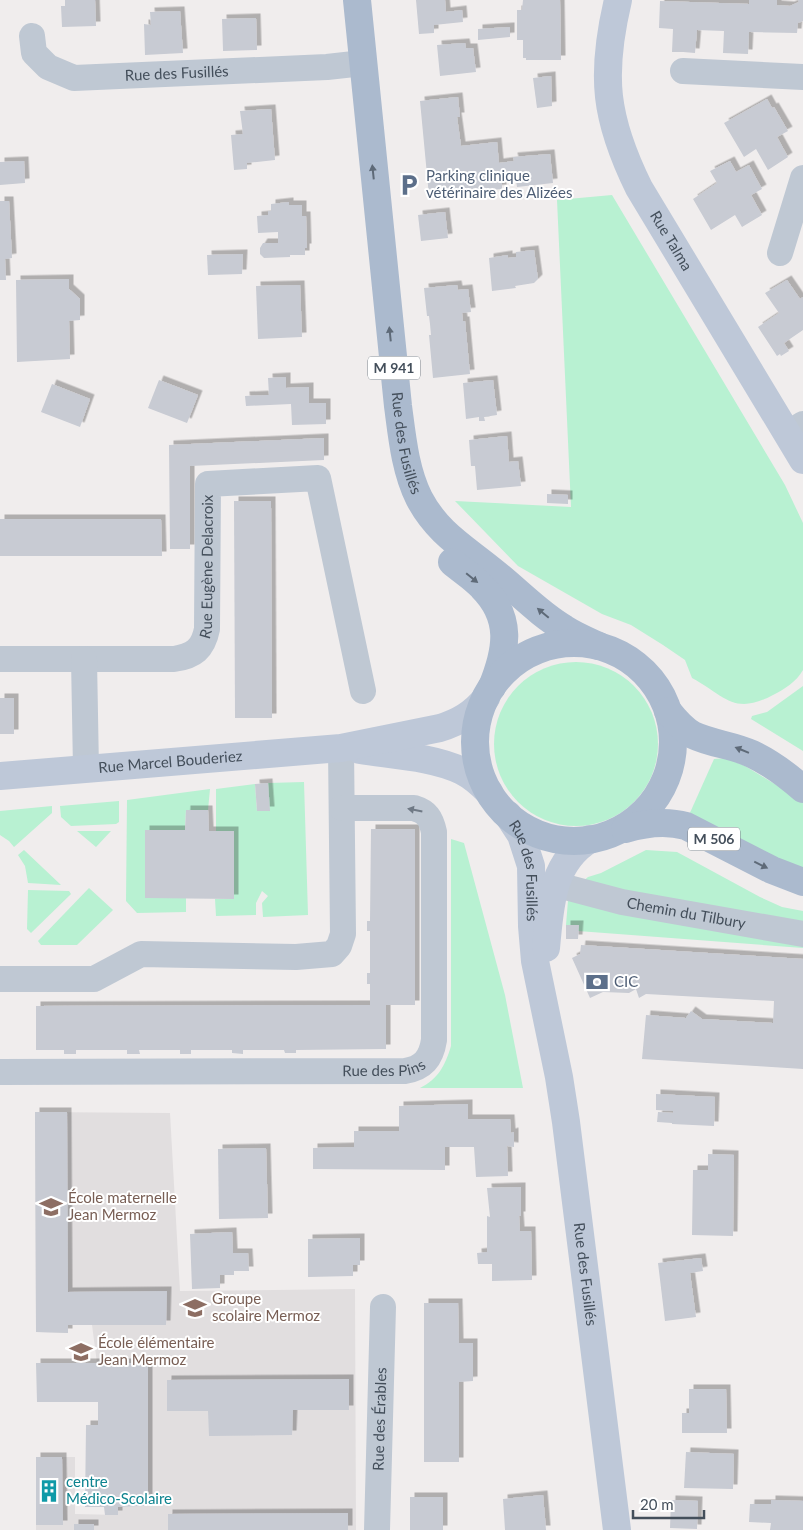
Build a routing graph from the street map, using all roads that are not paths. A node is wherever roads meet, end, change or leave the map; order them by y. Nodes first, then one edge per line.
1 (339, 0) edge
2 (357, 0) edge
3 (618, 0) edge
4 (32, 36) dead end
5 (354, 64) junction
6 (683, 72) dead end
7 (803, 77) edge
8 (803, 178) edge
9 (780, 253) dead end
10 (795, 429) edge
11 (803, 460) edge
12 (599, 646) junction
13 (0, 659) edge
14 (84, 659) junction
15 (363, 691) dead end
16 (489, 692) junction
17 (668, 711) junction
18 (341, 748) junction
19 (86, 769) junction
20 (0, 776) edge
21 (797, 782) edge
22 (489, 792) junction
23 (342, 808) junction
24 (508, 815) junction
25 (618, 830) junction
26 (590, 839) junction
27 (803, 882) edge
28 (570, 888) dead end
29 (803, 934) edge
30 (0, 979) edge
31 (547, 1019) junction
32 (0, 1072) edge
33 (383, 1307) dead end
34 (377, 1530) edge
35 (617, 1530) edge

1 - 5 main road, Rue des Fusillés / M 941
2 - 5 main road, Rue des Fusillés / M 941
3 - 10 main road, Rue Talma
4 - 5 street, Rue des Fusillés
12 -> 5 main road, Rue des Fusillés / M 941
5 -> 16 main road, Rue des Fusillés / M 941
6 - 7 street
8 - 9 street
10 - 11 main road, Rue Talma
12 - 16 main road
12 - 17 main road, Rue des Fusillés
13 - 14 street, Rue Eugène Delacroix
14 - 15 street, Rue Eugène Delacroix
14 - 19 street
16 - 18 main road, Rue Marcel Bouderiez
16 - 22 main road, Rue des Fusillés
21 -> 17 main road
17 - 25 main road
18 - 19 main road, Rue Marcel Bouderiez
18 - 22 main road, Rue Marcel Bouderiez
18 - 23 street
19 - 20 main road, Rue Marcel Bouderiez
22 - 24 main road, Rue des Fusillés
23 - 30 street
32 -> 23 street, Rue des Pins
24 - 26 main road, Rue des Fusillés
24 - 31 main road, Rue des Fusillés
25 - 26 main road, Rue des Fusillés
25 -> 27 main road, M 506
26 - 31 main road, Rue des Fusillés
28 - 29 street, Chemin du Tilbury
31 - 35 main road, Rue des Fusillés
33 - 34 street, Rue des Érables

